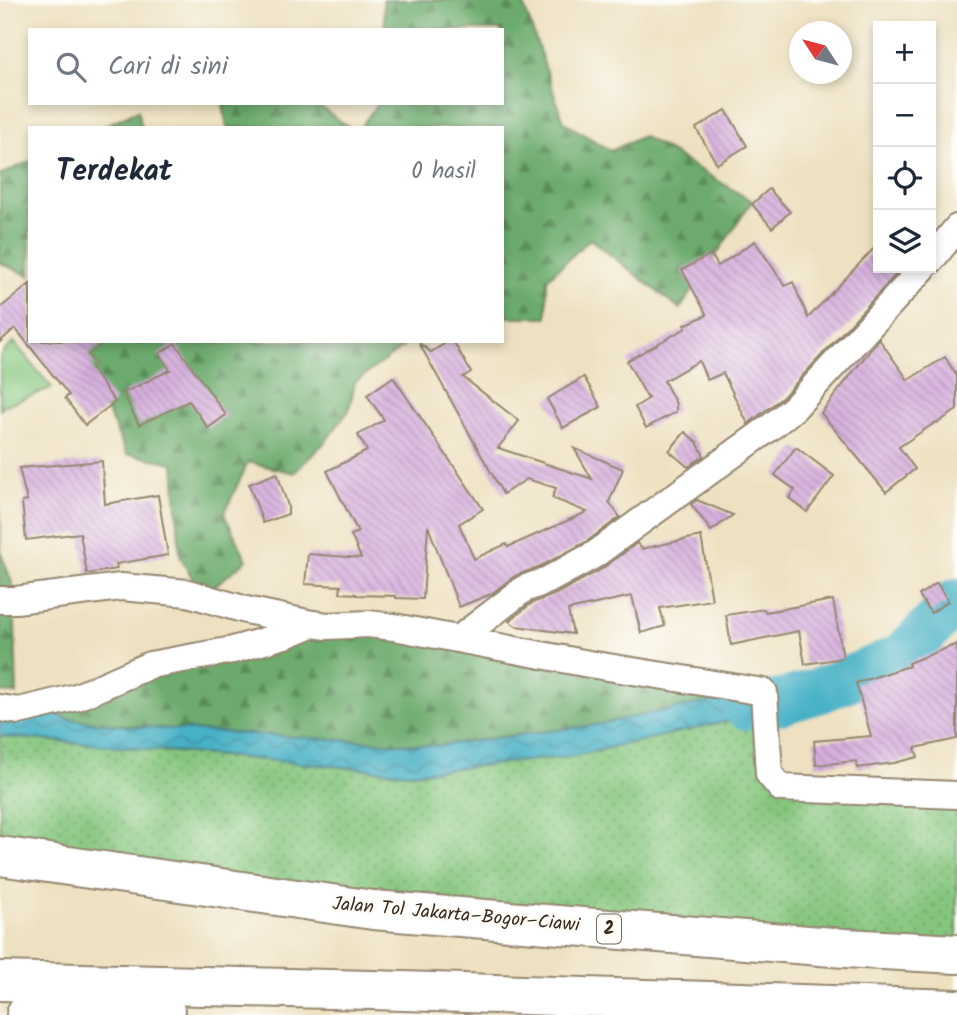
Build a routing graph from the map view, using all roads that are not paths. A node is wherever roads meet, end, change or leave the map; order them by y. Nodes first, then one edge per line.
1 (957, 228) edge
2 (936, 254) edge
3 (918, 273) edge
4 (0, 600) edge
5 (312, 624) junction
6 (460, 638) junction
7 (0, 708) edge
8 (957, 795) edge
9 (0, 856) edge
10 (957, 954) edge
11 (0, 981) edge
12 (372, 990) junction
13 (957, 1009) edge
14 (26, 1014) edge

1 - 2 street
3 - 6 street
4 - 5 street
5 - 6 street
5 - 7 street
6 - 8 street
9 - 10 highway, Jalan Tol Jakarta–Bogor–Ciawi / 2
11 - 12 highway
12 - 13 highway
12 - 14 highway

